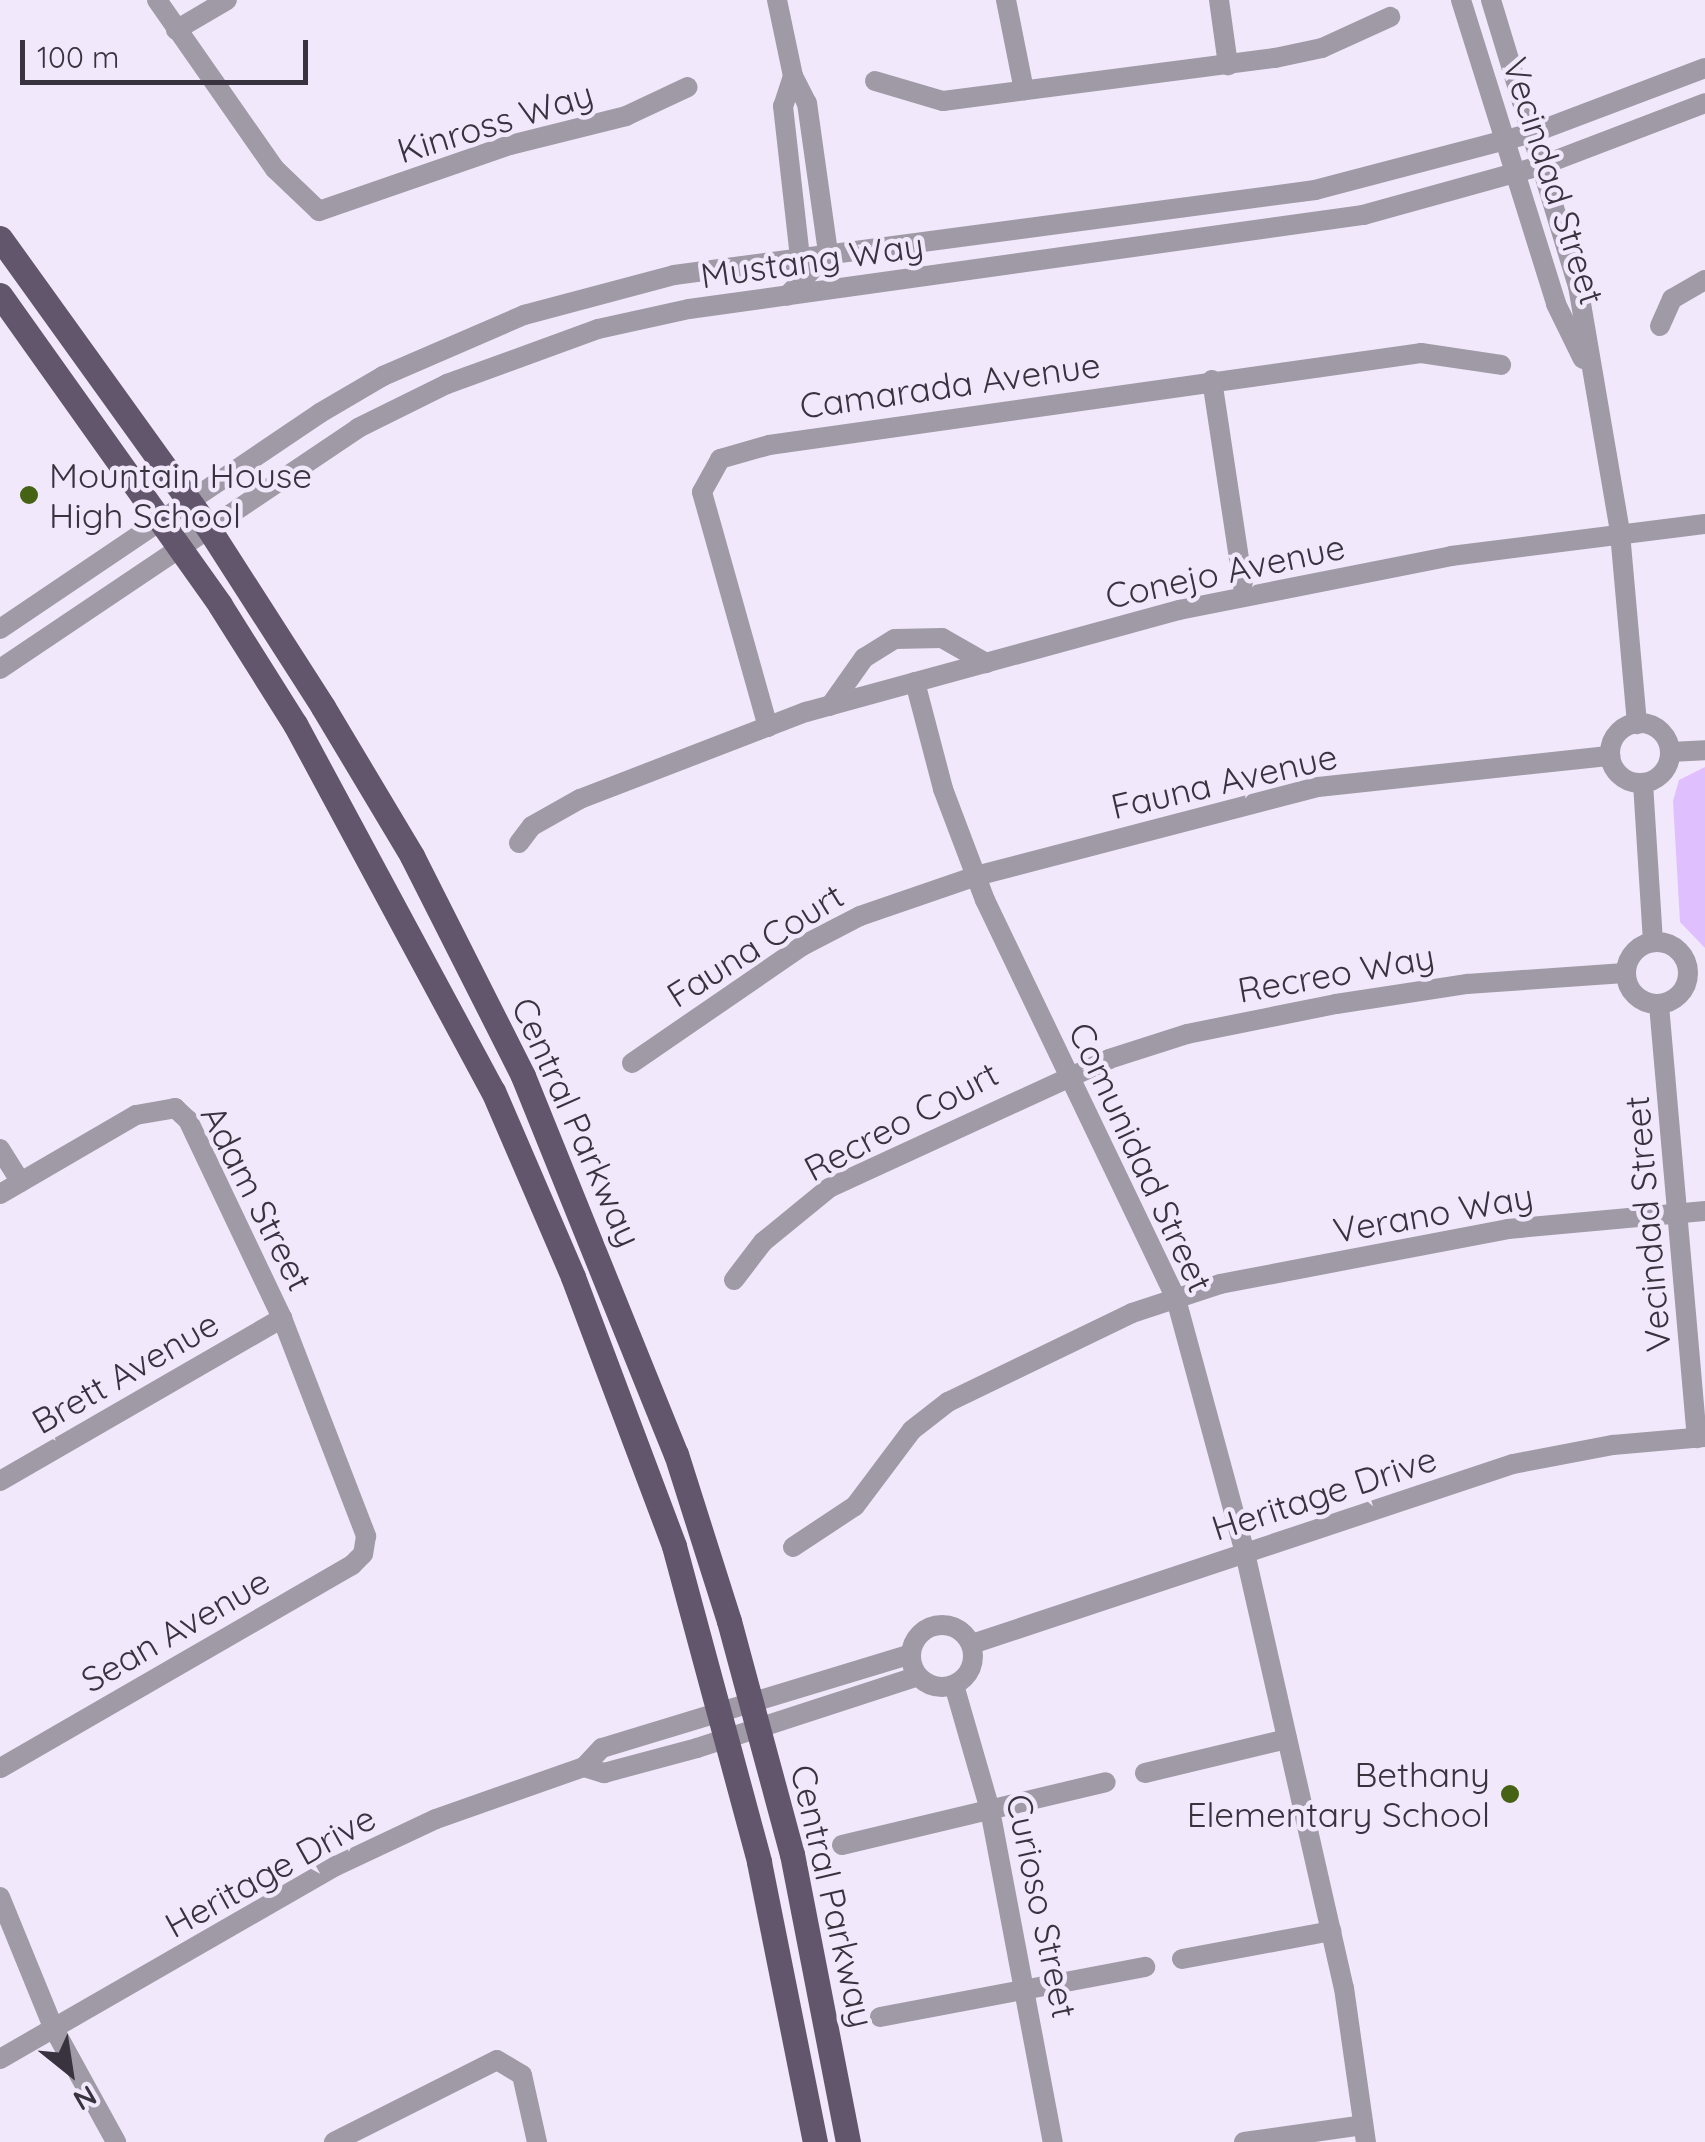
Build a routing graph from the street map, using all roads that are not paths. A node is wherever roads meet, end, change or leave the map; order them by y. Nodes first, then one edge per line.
1 (157, 0) edge
2 (227, 0) edge
3 (777, 0) edge
4 (1006, 0) edge
5 (1219, 0) edge
6 (1460, 0) edge
7 (1490, 0) edge
8 (1390, 17) dead end
9 (176, 30) junction
10 (1228, 65) junction
11 (1705, 68) edge
12 (793, 76) junction
13 (875, 80) dead end
14 (688, 87) dead end
15 (1024, 90) junction
16 (1705, 103) edge
17 (1533, 133) junction
18 (1507, 141) junction
19 (1543, 165) junction
20 (1516, 173) junction
21 (0, 238) edge
22 (827, 254) junction
23 (800, 257) junction
24 (1705, 280) edge
25 (0, 295) edge
26 (787, 296) junction
27 (1660, 326) dead end
28 (1501, 365) dead end
29 (1592, 379) junction
30 (1212, 380) junction
31 (188, 500) junction
32 (159, 520) junction
33 (1705, 524) edge
34 (207, 526) junction
35 (1620, 532) junction
36 (177, 546) junction
37 (1245, 597) junction
38 (0, 630) edge
39 (986, 663) junction
40 (0, 669) edge
41 (914, 682) junction
42 (830, 706) junction
43 (1637, 724) junction
44 (768, 726) junction
45 (1705, 750) edge
46 (1670, 752) junction
47 (1610, 756) junction
48 (1643, 784) junction
49 (519, 842) dead end
50 (976, 876) junction
51 (1653, 942) junction
52 (1625, 974) junction
53 (1697, 975) edge
54 (1659, 1005) junction
55 (632, 1063) dead end
56 (1066, 1074) junction
57 (0, 1149) edge
58 (20, 1182) junction
59 (0, 1194) edge
60 (1705, 1211) edge
61 (1680, 1213) junction
62 (734, 1280) dead end
63 (1176, 1299) junction
64 (282, 1318) junction
65 (1701, 1437) edge
66 (0, 1481) edge
67 (366, 1536) joint
68 (792, 1547) dead end
69 (1245, 1553) junction
70 (972, 1644) junction
71 (911, 1654) junction
72 (918, 1676) junction
73 (954, 1685) junction
74 (752, 1704) junction
75 (719, 1714) junction
76 (759, 1730) junction
77 (1287, 1739) junction
78 (726, 1740) junction
79 (0, 1768) edge
80 (584, 1768) junction
81 (1145, 1773) dead end
82 (1106, 1782) dead end
83 (990, 1810) junction
84 (842, 1844) dead end
85 (0, 1897) edge
86 (1331, 1932) junction
87 (1182, 1959) dead end
88 (1144, 1966) dead end
89 (1028, 1988) junction
90 (880, 2017) dead end
91 (54, 2029) junction
92 (0, 2060) edge
93 (1365, 2133) edge
94 (116, 2142) edge
95 (334, 2142) edge
96 (537, 2142) edge
97 (815, 2142) edge
98 (848, 2142) edge
99 (1053, 2142) edge
100 (1244, 2142) edge

1 - 9 street
2 - 9 street
3 - 12 street
4 - 15 street
5 - 10 street
6 - 18 street, Vecindad Street
7 - 17 street, Vecindad Street
8 - 10 street
9 - 14 street, Kinross Way
10 - 15 street
11 - 17 street, Mustang Way
12 - 22 street
12 - 23 street
13 - 15 street
16 - 19 street, Mustang Way
17 - 18 street, Mustang Way
17 - 19 street, Vecindad Street
18 - 20 street, Vecindad Street
18 - 22 street, Mustang Way
19 - 20 street, Mustang Way
19 - 29 street, Vecindad Street
20 - 26 street, Mustang Way
20 - 29 street, Vecindad Street
21 - 31 main road, Central Parkway
22 - 23 street, Mustang Way
22 - 26 street
23 - 31 street, Mustang Way
24 - 27 street
25 - 32 main road, Central Parkway
26 - 34 street, Mustang Way
28 - 30 street, Camarada Avenue
29 - 35 street, Vecindad Street
30 - 37 street
30 - 44 street, Camarada Avenue
31 - 32 street, Mustang Way
31 - 34 main road, Central Parkway
32 - 36 main road, Central Parkway
32 - 38 street, Mustang Way
33 - 35 street, Conejo Avenue
34 - 36 street, Mustang Way
34 - 74 main road, Central Parkway
35 - 37 street, Conejo Avenue
35 - 43 street, Vecindad Street
36 - 40 street, Mustang Way
36 - 75 main road, Central Parkway
37 - 39 street, Conejo Avenue
39 - 41 street, Conejo Avenue
39 - 42 street
41 - 42 street, Conejo Avenue
41 - 50 street, Comunidad Street
42 - 44 street, Conejo Avenue
43 - 46 street
43 - 47 street
44 - 49 street, Conejo Avenue
45 - 46 street
46 - 48 street
47 - 48 street
47 - 50 street, Fauna Avenue
48 - 51 street
50 - 55 street, Fauna Court
50 - 56 street, Comunidad Street
51 - 52 street
51 - 53 street
52 - 54 street
52 - 56 street, Recreo Way
53 - 54 street
54 - 61 street, Vecindad Street
56 - 62 street, Recreo Court
56 - 63 street, Comunidad Street
57 - 58 street
58 - 59 street
58 - 64 street, Adam Street
60 - 61 street, Verano Way
61 - 63 street, Verano Way
61 - 65 street, Vecindad Street
63 - 68 street, Verano Way
63 - 69 street, Comunidad Street
64 - 66 street, Brett Avenue
64 - 67 street, Adam Street
65 - 69 street, Heritage Drive
67 - 79 street, Sean Avenue
69 - 70 street, Heritage Drive
69 - 77 street, Comunidad Street
70 - 71 street, Heritage Drive
70 - 73 street
71 - 72 street
71 - 74 street, Heritage Drive
72 - 73 street
72 - 76 street, Heritage Drive
73 - 83 street, Curioso Street
74 - 75 street, Heritage Drive
74 - 76 main road, Central Parkway
75 - 78 main road, Central Parkway
75 - 80 street, Heritage Drive
76 - 78 street, Heritage Drive
76 - 98 main road, Central Parkway
77 - 81 street
77 - 86 street, Comunidad Street
78 - 80 street, Heritage Drive
78 - 97 main road, Central Parkway
80 - 91 street, Heritage Drive
82 - 83 street
83 - 84 street
83 - 89 street, Curioso Street
85 - 91 street
86 - 87 street
86 - 93 street, Comunidad Street
88 - 89 street
89 - 90 street
89 - 99 street, Curioso Street
91 - 92 street, Heritage Drive
91 - 94 street
93 - 100 street
95 - 96 street

